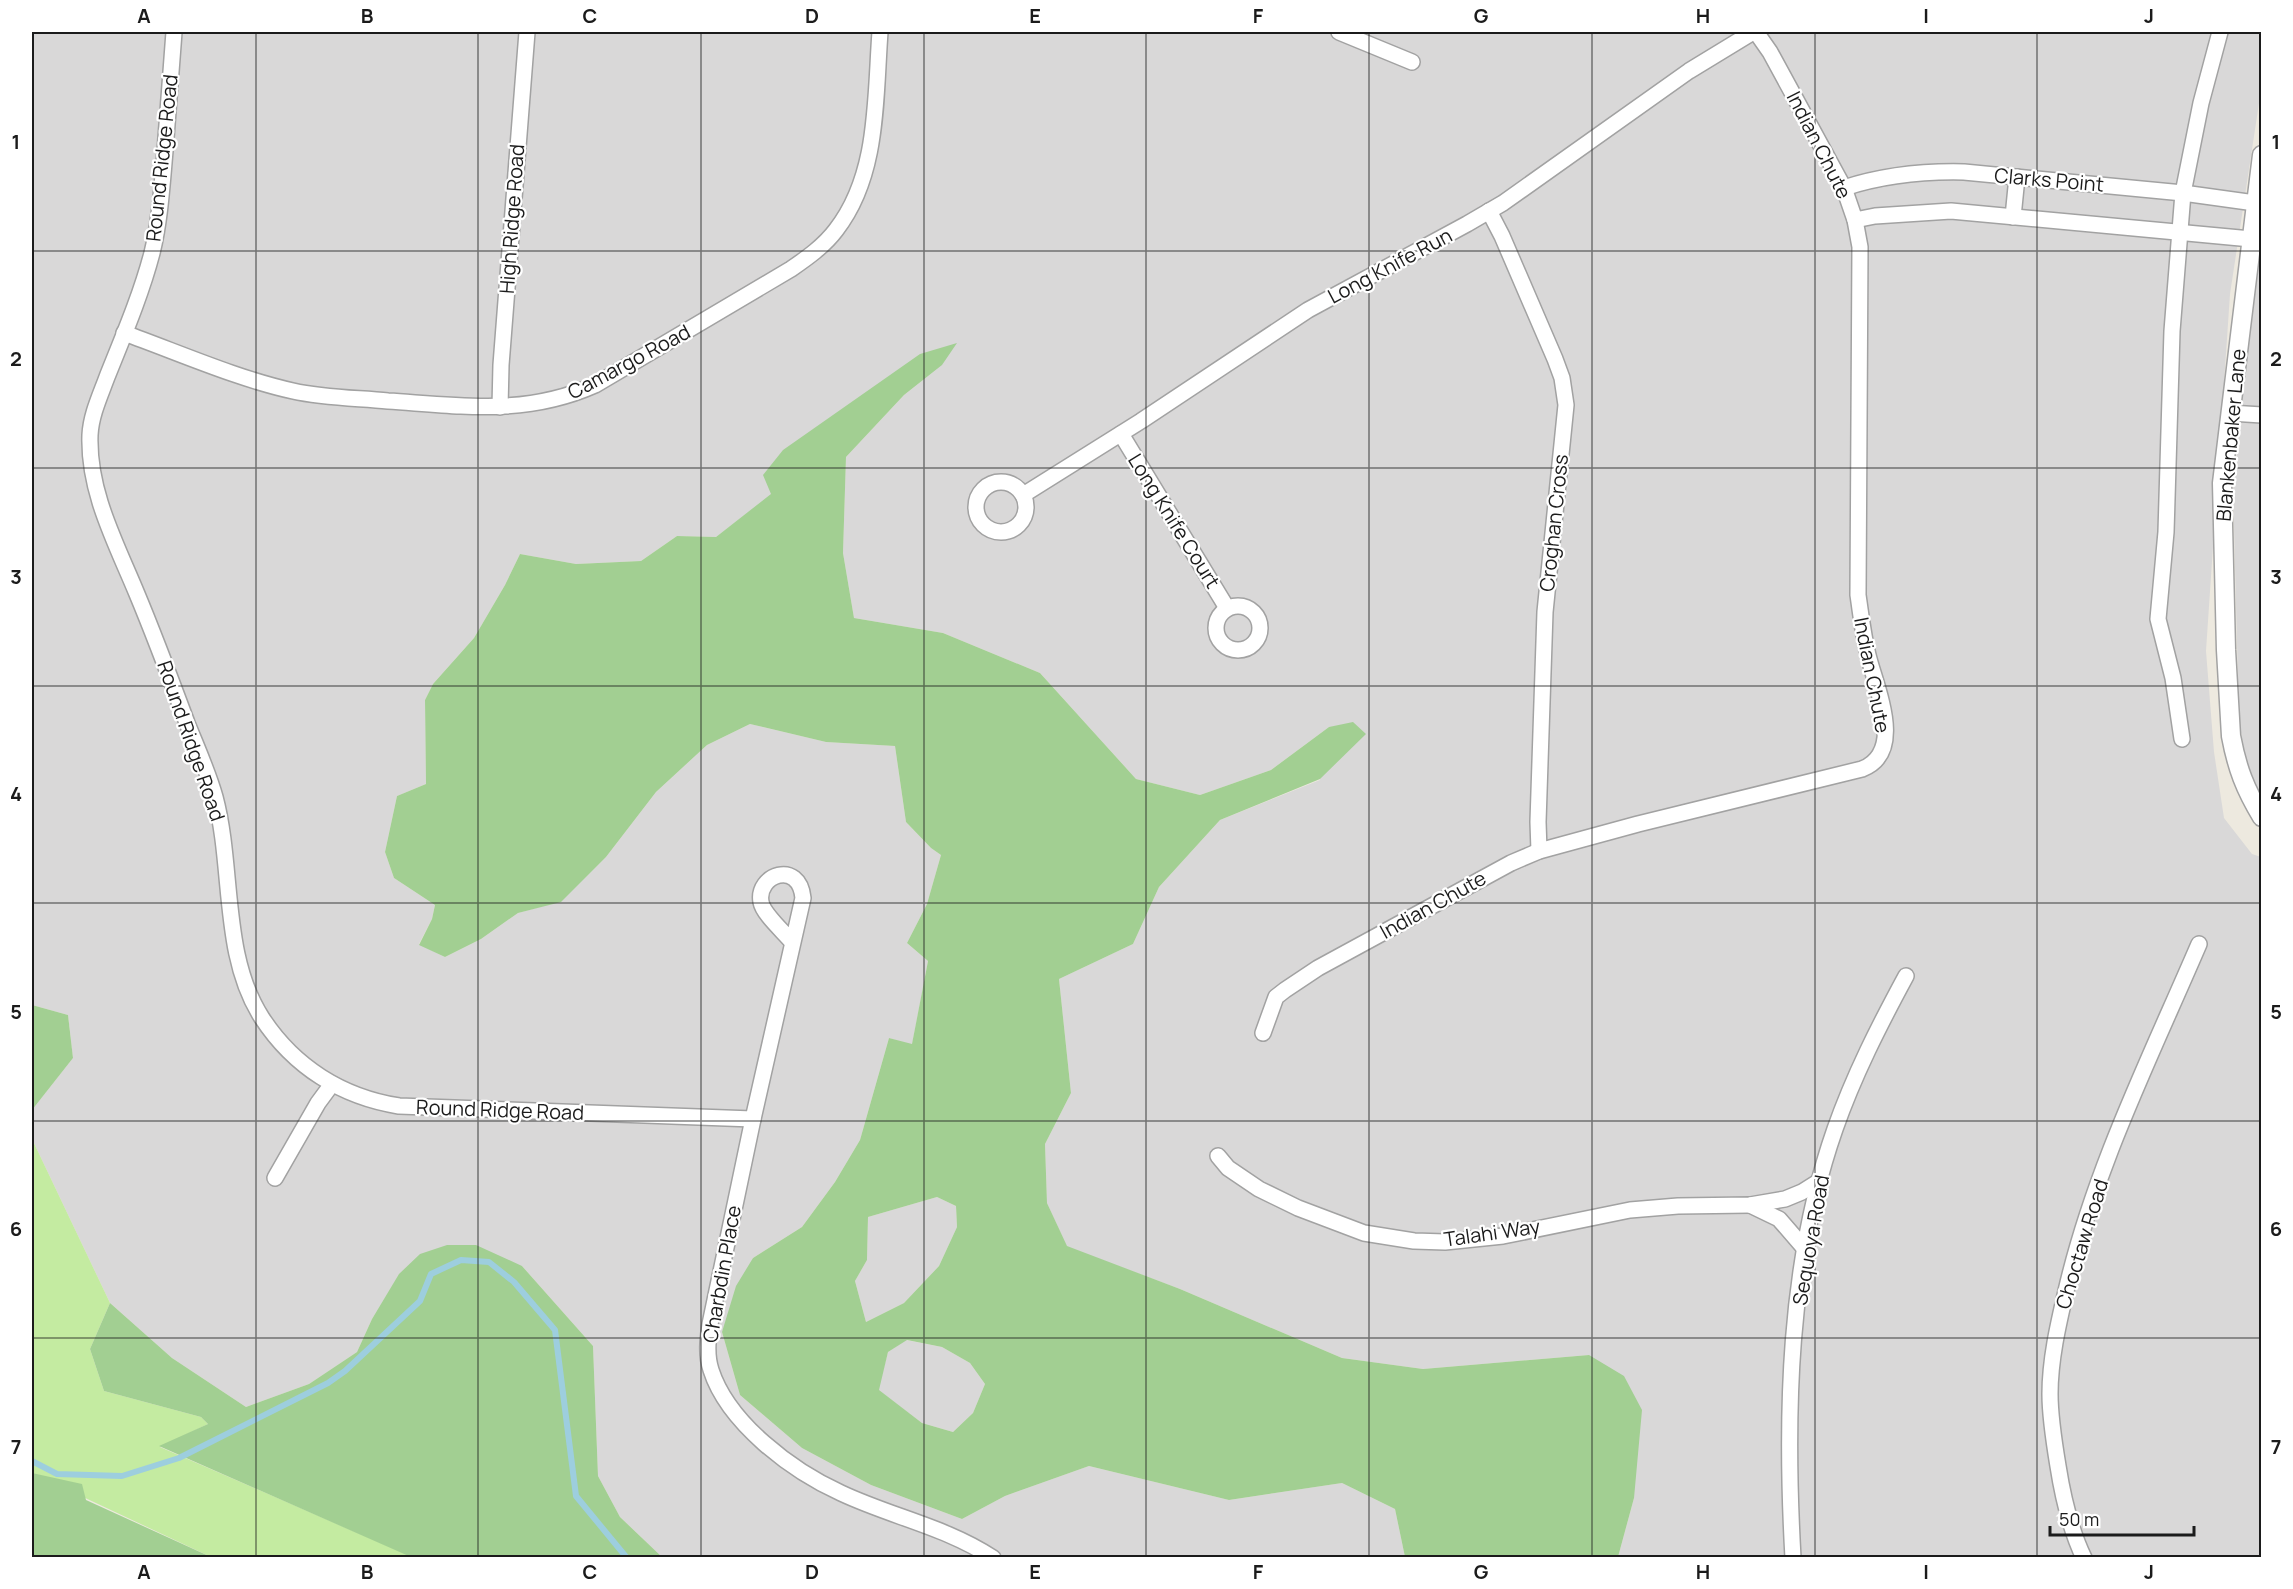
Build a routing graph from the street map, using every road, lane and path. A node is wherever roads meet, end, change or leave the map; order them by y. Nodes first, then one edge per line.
1 (174, 32) edge
2 (527, 32) edge
3 (880, 32) edge
4 (1339, 32) edge
5 (1755, 32) edge
6 (2220, 32) edge
7 (1412, 62) dead end
8 (2262, 155) edge
9 (2017, 177) junction
10 (1844, 188) junction
11 (2183, 193) junction
12 (2255, 203) junction
13 (1489, 211) junction
14 (2013, 217) junction
15 (1855, 220) junction
16 (2180, 232) junction
17 (2251, 238) junction
18 (124, 333) junction
19 (500, 407) junction
20 (2230, 413) junction
21 (2262, 416) edge
22 (1120, 434) junction
23 (1023, 495) dead end
24 (1227, 608) dead end
25 (2182, 739) dead end
26 (2262, 817) edge
27 (1539, 851) junction
28 (792, 942) dead end
29 (2199, 944) dead end
30 (1906, 976) dead end
31 (1263, 1033) dead end
32 (332, 1084) junction
33 (753, 1119) junction
34 (1218, 1156) dead end
35 (275, 1178) dead end
36 (1821, 1180) junction
37 (1750, 1205) junction
38 (1805, 1249) junction
39 (2078, 1550) edge
40 (993, 1557) edge
41 (1793, 1557) edge
42 (2084, 1557) edge

1 - 18 street, Round Ridge Road
2 - 19 street, High Ridge Road
3 - 19 street, Camargo Road
4 - 7 street
5 - 10 street, Indian Chute
5 - 13 street, Long Knife Run
6 - 11 street
8 - 12 street, Blankenbaker Lane
9 - 10 street, Clarks Point
9 - 11 street, Clarks Point
9 - 14 street
10 - 15 street, Indian Chute
11 - 12 street, Clarks Point
11 - 16 street
12 - 17 street, Blankenbaker Lane
13 - 22 street, Long Knife Run
13 - 27 street, Croghan Cross
14 - 15 street, Clarks Point
14 - 16 street, Clarks Point
15 - 27 street, Indian Chute
16 - 17 street, Clarks Point
16 - 25 street
17 - 20 street, Blankenbaker Lane
18 - 19 street, Camargo Road
18 - 32 street, Round Ridge Road
20 - 21 street
20 - 26 street, Blankenbaker Lane
22 - 23 street, Long Knife Run
22 - 24 street, Long Knife Court
27 - 31 street, Indian Chute
28 - 33 street, Charbdin Place
29 - 39 street, Choctaw Road
30 - 36 street, Sequoya Road
32 - 33 street, Round Ridge Road
32 - 35 street
33 - 40 street, Charbdin Place
34 - 37 street, Talahi Way
36 - 37 street, Talahi Way
36 - 38 street, Sequoya Road
37 - 38 street, Talahi Way
38 - 41 street, Sequoya Road
39 - 42 street, Choctaw Road

